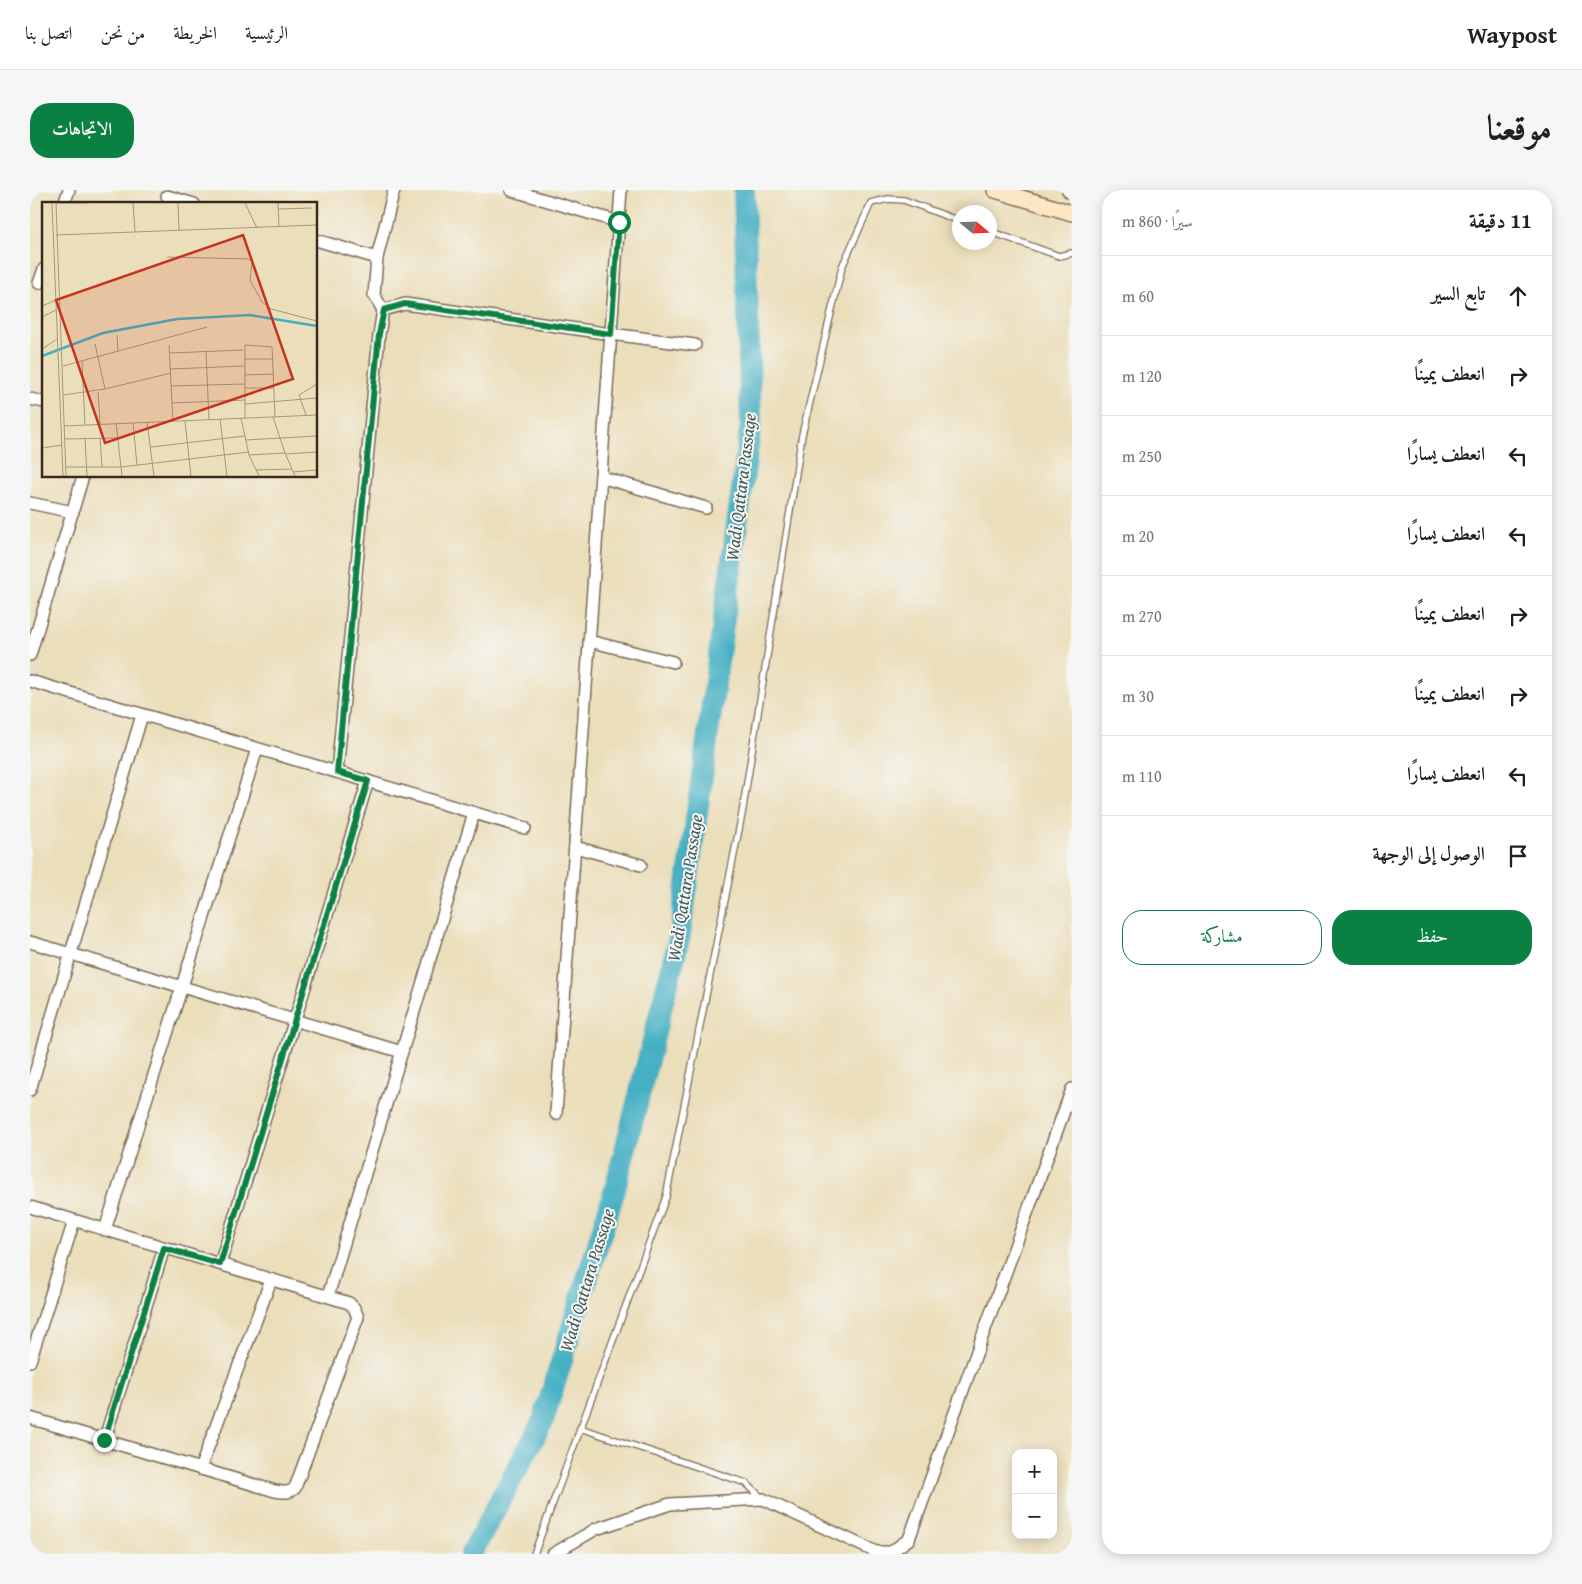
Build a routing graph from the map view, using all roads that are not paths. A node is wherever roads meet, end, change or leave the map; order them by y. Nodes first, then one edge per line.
1 (69, 190) edge
2 (394, 190) edge
3 (511, 190) edge
4 (621, 190) edge
5 (995, 190) edge
6 (167, 197) edge
7 (65, 202) edge
8 (186, 202) edge
9 (1072, 214) edge
10 (952, 217) edge
11 (619, 222) junction
12 (997, 234) edge
13 (318, 241) edge
14 (1072, 252) edge
15 (377, 258) junction
16 (384, 310) junction
17 (611, 334) junction
18 (695, 345) dead end
19 (601, 477) junction
20 (82, 478) edge
21 (30, 503) edge
22 (706, 508) dead end
23 (73, 512) junction
24 (589, 641) junction
25 (30, 655) edge
26 (672, 662) dead end
27 (30, 681) edge
28 (142, 714) junction
29 (257, 748) junction
30 (337, 772) junction
31 (368, 781) junction
32 (474, 813) junction
33 (525, 828) dead end
34 (575, 847) junction
35 (641, 865) dead end
36 (30, 942) edge
37 (71, 954) junction
38 (182, 987) junction
39 (295, 1020) junction
40 (402, 1052) junction
41 (1072, 1088) edge
42 (30, 1090) edge
43 (556, 1114) dead end
44 (30, 1207) edge
45 (74, 1221) junction
46 (106, 1230) junction
47 (164, 1248) junction
48 (220, 1264) junction
49 (271, 1280) junction
50 (328, 1296) junction
51 (30, 1361) edge
52 (30, 1418) edge
53 (580, 1428) junction
54 (104, 1440) junction
55 (200, 1469) junction
56 (763, 1499) junction
57 (534, 1554) edge
58 (553, 1554) edge

1 - 7 street
2 - 15 street
3 - 11 street
4 - 11 street
5 - 9 main road
6 - 8 street
10 - 53 lane
11 - 17 street
12 - 14 lane
13 - 15 street
15 - 16 street
16 - 17 street
16 - 30 street
17 - 18 street
17 - 19 street
19 - 22 street
19 - 24 street
20 - 23 street
21 - 23 street
23 - 25 street
24 - 26 street
24 - 34 street
27 - 28 street
28 - 29 street
28 - 37 street
29 - 30 street
29 - 38 street
30 - 31 street
31 - 32 street
31 - 39 street
32 - 33 street
32 - 40 street
34 - 35 street
34 - 43 street
36 - 37 street
37 - 38 street
37 - 42 street
38 - 39 street
38 - 46 street
39 - 40 street
39 - 48 street
40 - 50 street
41 - 56 street
44 - 45 street
45 - 46 street
45 - 51 street
46 - 47 street
47 - 48 street
47 - 54 street
48 - 49 street
49 - 50 street
49 - 55 street
50 - 55 street
52 - 54 street
53 - 56 lane
53 - 57 lane
54 - 55 street
56 - 58 street

